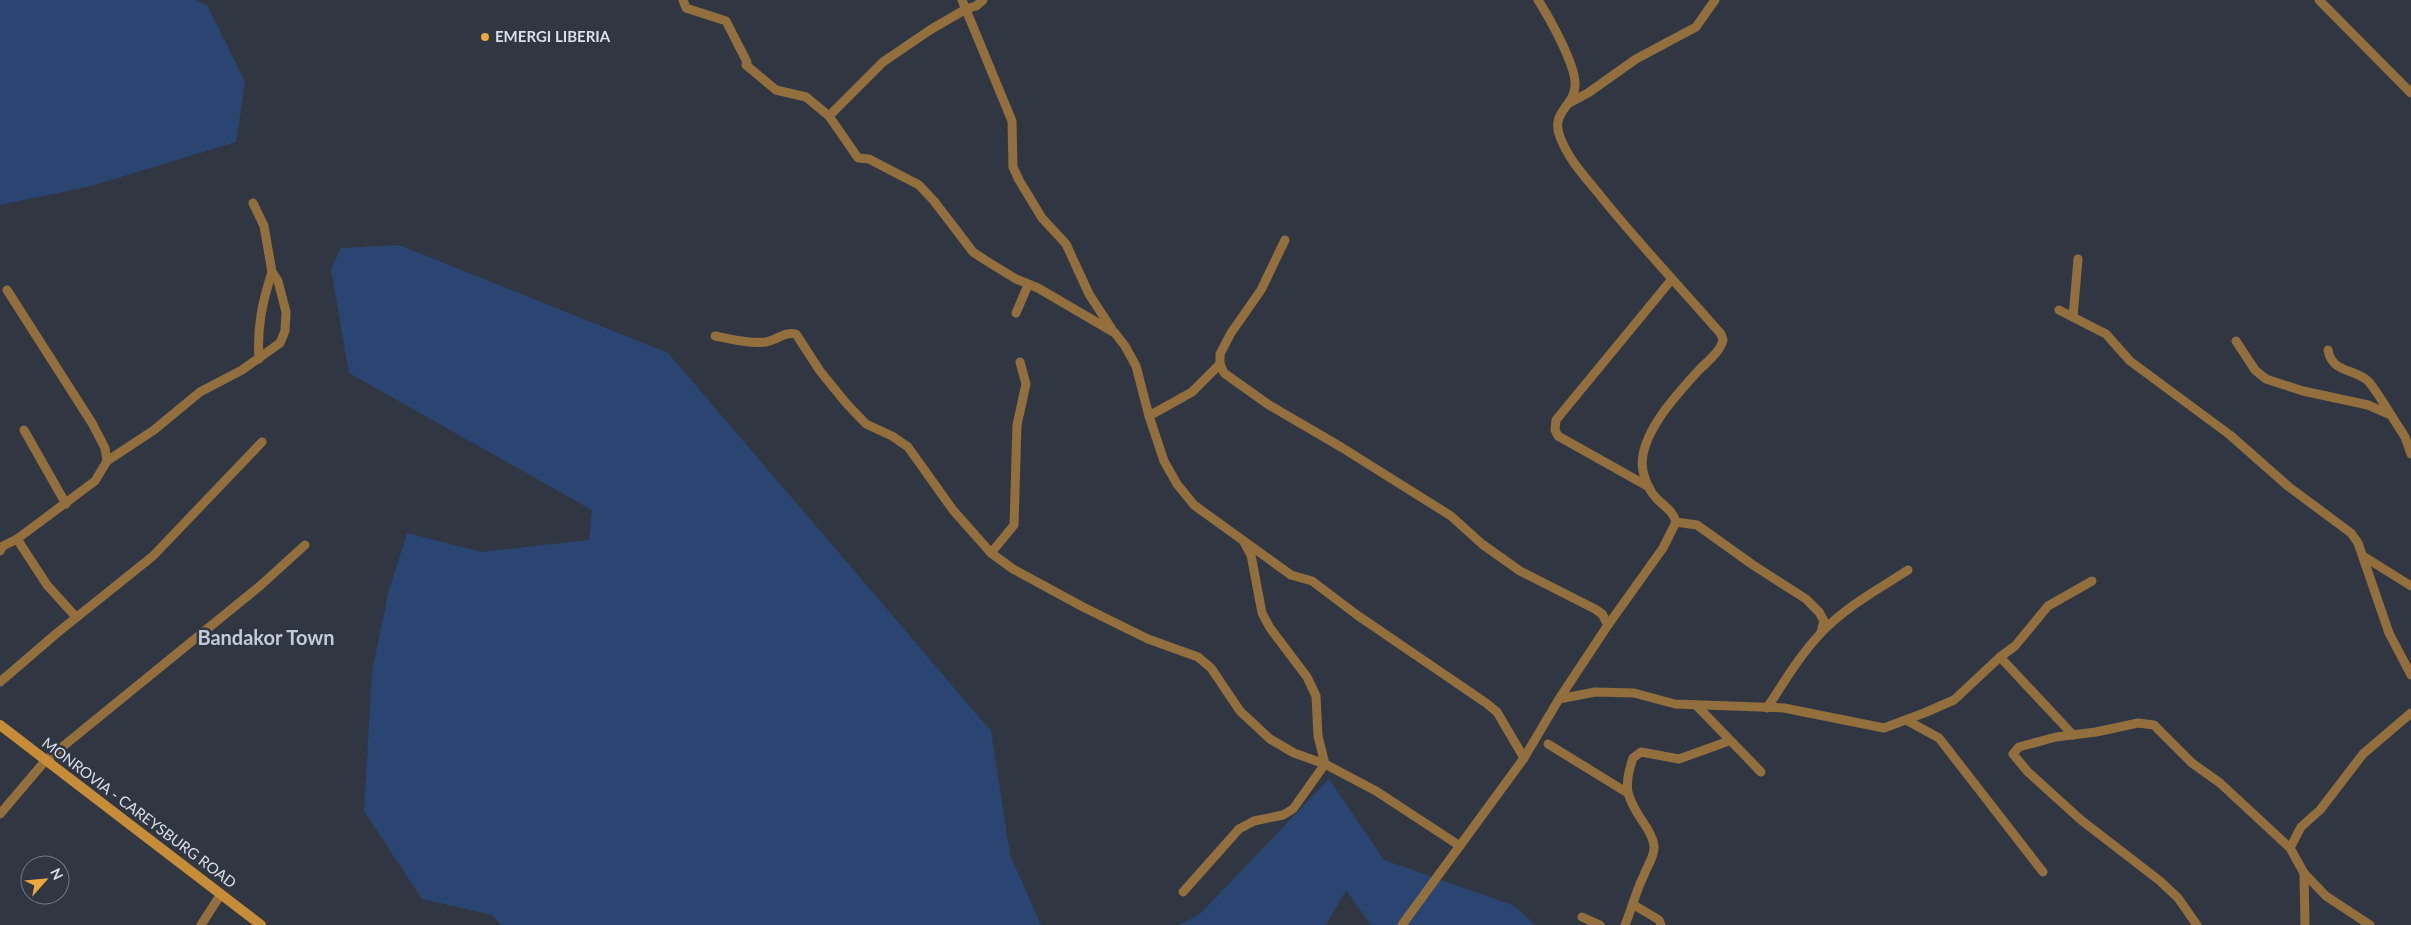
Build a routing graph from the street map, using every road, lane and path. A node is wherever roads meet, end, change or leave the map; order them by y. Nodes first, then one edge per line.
1 (683, 0) edge
2 (962, 0) edge
3 (983, 0) edge
4 (1538, 0) edge
5 (1715, 0) edge
6 (2319, 0) edge
7 (966, 9) junction
8 (2411, 93) edge
9 (1571, 102) junction
10 (828, 116) junction
11 (253, 203) dead end
12 (1285, 240) dead end
13 (2078, 259) dead end
14 (272, 272) junction
15 (1672, 280) junction
16 (1028, 284) junction
17 (7, 290) dead end
18 (2059, 310) dead end
19 (1016, 313) dead end
20 (2073, 317) junction
21 (1115, 333) junction
22 (715, 336) dead end
23 (2236, 341) dead end
24 (2328, 350) dead end
25 (259, 359) junction
26 (1020, 362) dead end
27 (1220, 364) junction
28 (2391, 415) junction
29 (1149, 416) junction
30 (24, 430) dead end
31 (262, 442) dead end
32 (2411, 454) edge
33 (107, 462) junction
34 (1649, 487) junction
35 (66, 504) junction
36 (1676, 522) junction
37 (17, 539) junction
38 (305, 545) dead end
39 (0, 551) edge
40 (1253, 552) junction
41 (991, 553) junction
42 (2362, 556) junction
43 (1908, 570) dead end
44 (2092, 581) dead end
45 (2411, 586) edge
46 (76, 617) junction
47 (1608, 625) junction
48 (1821, 633) junction
49 (2000, 657) junction
50 (2411, 675) edge
51 (0, 682) edge
52 (1559, 700) junction
53 (1696, 705) junction
54 (1768, 708) junction
55 (2411, 713) edge
56 (1906, 720) junction
57 (0, 725) edge
58 (2072, 735) junction
59 (1729, 741) junction
60 (1548, 744) dead end
61 (1524, 758) junction
62 (45, 761) junction
63 (1325, 764) junction
64 (1761, 772) dead end
65 (1626, 792) junction
66 (0, 814) edge
67 (1460, 846) junction
68 (2290, 848) junction
69 (2043, 872) dead end
70 (2304, 872) junction
71 (1183, 892) dead end
72 (221, 894) junction
73 (1634, 905) junction
74 (1582, 917) dead end
75 (2367, 923) edge
76 (201, 925) edge
77 (261, 925) edge
78 (1402, 925) edge
79 (1600, 925) edge
80 (1625, 925) edge
81 (1661, 925) edge
82 (2197, 925) edge
83 (2305, 925) edge
84 (2354, 925) edge

1 - 10 street
2 - 7 street
3 - 7 street
4 - 9 street
5 - 9 street
6 - 8 street
7 - 10 street
7 - 21 street
9 - 15 street
10 - 16 street
11 - 14 street
12 - 27 street
13 - 20 street
14 - 25 street
14 - 25 street
15 - 34 street
15 - 34 street
16 - 19 street
16 - 21 street
17 - 33 street
18 - 20 street
20 - 42 street
21 - 29 street
22 - 41 street
23 - 28 street
24 - 28 street
25 - 33 street
26 - 41 street
27 - 29 street
27 - 47 street
28 - 32 street
29 - 40 street
30 - 35 street
31 - 46 street
33 - 35 street
34 - 36 street
35 - 37 street
36 - 47 street
36 - 48 street
37 - 39 street
37 - 46 street
38 - 62 street
40 - 61 street
40 - 63 street
41 - 63 street
42 - 45 street
42 - 50 street
43 - 48 street
44 - 49 street
46 - 51 street
47 - 52 street
48 - 54 street
49 - 56 street
49 - 58 street
52 - 53 street
52 - 61 street
53 - 54 street
53 - 59 street
54 - 56 street
55 - 68 street
56 - 69 street
57 - 62 main road, MONROVIA - CAREYSBURG ROAD
58 - 68 street
58 - 82 street
59 - 64 street
59 - 65 street
60 - 65 street
61 - 67 street
62 - 66 street
62 - 72 main road, MONROVIA - CAREYSBURG ROAD
63 - 67 street
63 - 71 street
65 - 73 street
67 - 78 street
68 - 70 street
70 - 75 street
70 - 83 street
72 - 76 street
72 - 77 main road, MONROVIA - CAREYSBURG ROAD
73 - 80 street
73 - 81 street
74 - 79 street
75 - 84 street

